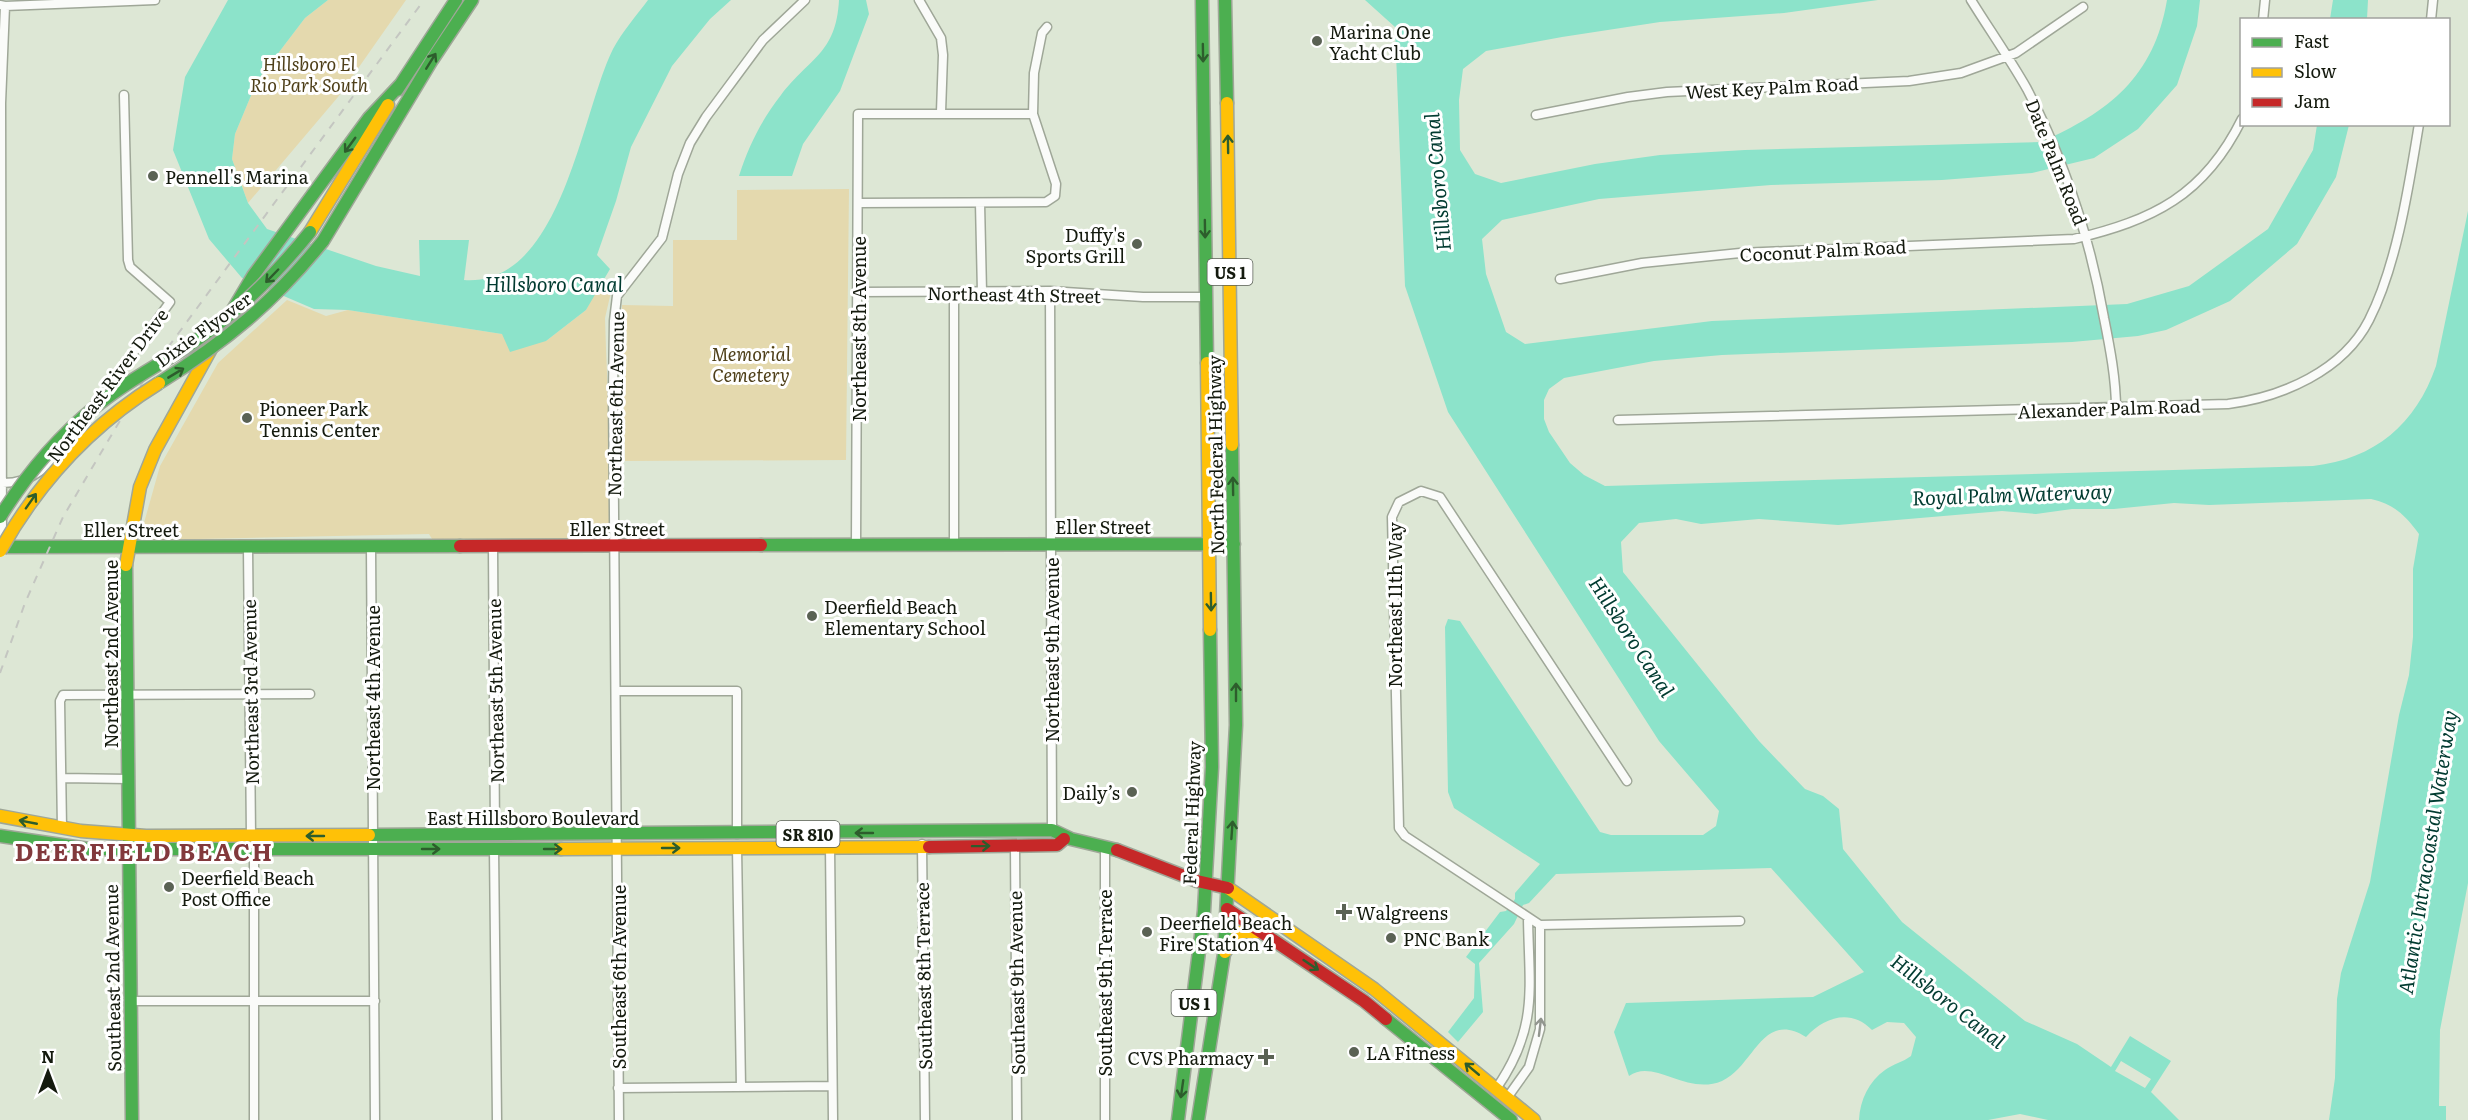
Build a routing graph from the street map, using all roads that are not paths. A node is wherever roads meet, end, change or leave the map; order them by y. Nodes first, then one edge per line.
1 (155, 0) edge
2 (456, 0) edge
3 (472, 0) edge
4 (805, 0) edge
5 (919, 0) edge
6 (1202, 0) edge
7 (1225, 0) edge
8 (1971, 0) edge
9 (2265, 0) edge
10 (2433, 0) edge
11 (2, 5) edge
12 (2083, 7) dead end
13 (2263, 18) edge
14 (2431, 18) edge
15 (1047, 27) dead end
16 (2, 56) edge
17 (2007, 57) junction
18 (401, 84) junction
19 (124, 95) dead end
20 (400, 111) junction
21 (941, 112) junction
22 (1033, 114) junction
23 (1536, 115) dead end
24 (2240, 120) edge
25 (2419, 126) edge
26 (1204, 149) junction
27 (1, 170) edge
28 (1229, 179) junction
29 (1205, 191) junction
30 (858, 203) junction
31 (980, 203) junction
32 (1230, 222) junction
33 (2087, 236) junction
34 (1560, 279) dead end
35 (1050, 291) junction
36 (858, 292) junction
37 (982, 292) junction
38 (954, 293) junction
39 (1206, 297) junction
40 (1207, 345) junction
41 (1231, 373) junction
42 (2116, 409) junction
43 (1618, 420) dead end
44 (3, 483) junction
45 (0, 517) edge
46 (954, 544) junction
47 (1051, 544) junction
48 (1210, 544) junction
49 (1234, 544) junction
50 (856, 545) junction
51 (614, 546) junction
52 (128, 547) junction
53 (493, 547) junction
54 (1, 548) edge
55 (248, 548) junction
56 (371, 548) junction
57 (616, 691) junction
58 (128, 693) junction
59 (249, 694) junction
60 (310, 694) dead end
61 (1212, 723) joint
62 (62, 778) junction
63 (128, 779) junction
64 (1627, 781) dead end
65 (0, 816) edge
66 (62, 828) junction
67 (1052, 830) junction
68 (922, 833) junction
69 (617, 834) junction
70 (737, 834) junction
71 (786, 834) junction
72 (495, 835) junction
73 (0, 836) edge
74 (128, 836) junction
75 (251, 836) junction
76 (373, 836) junction
77 (1064, 839) junction
78 (1015, 846) junction
79 (1105, 846) junction
80 (830, 847) junction
81 (922, 847) junction
82 (617, 848) junction
83 (737, 848) junction
84 (769, 848) junction
85 (372, 849) junction
86 (494, 849) junction
87 (128, 850) junction
88 (254, 851) junction
89 (1206, 885) junction
90 (1228, 888) junction
91 (1227, 909) junction
92 (1525, 915) junction
93 (1740, 921) dead end
94 (1540, 925) junction
95 (1261, 932) junction
96 (1224, 954) junction
97 (1339, 984) junction
98 (1541, 988) junction
99 (1374, 989) junction
100 (1529, 989) junction
101 (131, 1001) junction
102 (253, 1001) junction
103 (375, 1001) junction
104 (1364, 1001) junction
105 (1394, 1005) junction
106 (1523, 1041) junction
107 (1536, 1047) junction
108 (832, 1086) junction
109 (741, 1087) junction
110 (618, 1088) junction
111 (1472, 1088) junction
112 (1496, 1089) junction
113 (1507, 1098) junction
114 (132, 1120) edge
115 (254, 1120) edge
116 (375, 1120) edge
117 (497, 1120) edge
118 (619, 1120) edge
119 (833, 1120) edge
120 (925, 1120) edge
121 (1017, 1120) edge
122 (1105, 1120) edge
123 (1178, 1120) edge
124 (1198, 1120) edge
125 (1511, 1120) edge
126 (1534, 1120) edge

1 - 11 street
2 - 18 main road
20 -> 3 main road, Dixie Flyover
4 - 51 street, Northeast 6th Avenue
5 - 21 street
6 -> 26 main road, North Federal Highway / US 1
28 -> 7 main road, North Federal Highway / US 1
8 - 17 street, Date Palm Road
9 - 13 street
10 - 14 street
11 - 16 street
12 - 17 street, West Key Palm Road
15 - 22 street
16 - 27 street
17 - 23 street, West Key Palm Road
17 - 33 street, Date Palm Road
18 - 20 main road
18 -> 45 main road, Dixie Flyover, bridge
18 -> 52 main road, Northeast 2nd Avenue
19 - 44 street, Northeast River Drive
54 -> 20 main road, Dixie Flyover, bridge
21 - 22 street
21 - 30 street, Northeast 8th Avenue
22 - 31 street
24 - 33 street, Coconut Palm Road
25 - 42 street, Alexander Palm Road
26 - 28 main road
26 - 29 main road, North Federal Highway / US 1
27 - 44 street
28 - 32 main road, North Federal Highway / US 1
29 - 32 main road
29 -> 39 main road, North Federal Highway / US 1
30 - 31 street
30 - 36 street, Northeast 8th Avenue
31 - 37 street
32 - 41 main road, North Federal Highway / US 1
33 - 34 street, Coconut Palm Road
33 - 42 street, Date Palm Road
35 - 37 street, Northeast 4th Street
35 - 39 street, Northeast 4th Street
35 - 47 street, Northeast 9th Avenue
36 - 38 street, Northeast 4th Street
36 - 50 street, Northeast 8th Avenue
37 - 38 street, Northeast 4th Street
38 - 46 street
39 - 40 main road, North Federal Highway / US 1
40 - 41 main road
40 - 48 main road, North Federal Highway / US 1
49 -> 41 main road, North Federal Highway / US 1
42 - 43 street, Alexander Palm Road
44 - 54 street
46 - 47 main road, Eller Street
46 - 50 main road, Eller Street
47 - 48 main road, Eller Street
47 - 67 street, Northeast 9th Avenue
48 - 49 main road, Eller Street
48 -> 61 main road, North Federal Highway / US 1
90 -> 49 main road, North Federal Highway / US 1
50 - 51 main road, Eller Street
51 - 53 main road, Eller Street
51 - 57 street, Northeast 6th Avenue
52 - 54 main road, Eller Street
52 - 55 main road, Eller Street
52 - 58 main road, Northeast 2nd Avenue
53 - 56 main road, Eller Street
53 - 72 street, Northeast 5th Avenue
55 - 56 main road, Eller Street
55 - 59 street, Northeast 3rd Avenue
56 - 76 street, Northeast 4th Avenue
57 - 69 street, Northeast 6th Avenue
57 - 70 street
58 - 59 street
58 - 62 street
58 - 63 main road, Northeast 2nd Avenue
59 - 60 street
59 - 75 street, Northeast 3rd Avenue
61 - 89 main road, Federal Highway / US 1
62 - 63 street
62 - 66 street
63 - 74 main road, Northeast 2nd Avenue
64 - 92 street, Northeast 11th Way
66 -> 65 main road, East Hillsboro Boulevard / SR 810
66 - 74 main road, East Hillsboro Boulevard / SR 810
67 - 68 main road, East Hillsboro Boulevard / SR 810
67 - 77 main road, East Hillsboro Boulevard / SR 810
68 -> 71 main road, East Hillsboro Boulevard / SR 810
68 - 81 street, Southeast 8th Terrace
69 - 70 main road, East Hillsboro Boulevard / SR 810
69 - 72 main road, East Hillsboro Boulevard / SR 810
69 - 82 street, Southeast 6th Avenue
70 - 71 main road, East Hillsboro Boulevard / SR 810
71 - 84 main road
72 - 76 main road, East Hillsboro Boulevard / SR 810
73 - 87 main road, East Hillsboro Boulevard / SR 810
74 - 75 main road, East Hillsboro Boulevard / SR 810
74 - 87 main road, Southeast 2nd Avenue
76 -> 75 main road, East Hillsboro Boulevard / SR 810
76 - 85 street, Northeast 4th Avenue
77 - 78 main road, East Hillsboro Boulevard / SR 810
77 - 79 main road, East Hillsboro Boulevard / SR 810
81 -> 78 main road, East Hillsboro Boulevard / SR 810
78 - 121 street, Southeast 9th Avenue
79 - 89 main road, East Hillsboro Boulevard / SR 810
79 - 122 street, Southeast 9th Terrace
80 - 81 main road, East Hillsboro Boulevard / SR 810
80 - 84 main road, East Hillsboro Boulevard / SR 810
80 - 108 street
81 - 120 street, Southeast 8th Terrace
82 -> 83 main road, East Hillsboro Boulevard / SR 810
86 -> 82 main road, East Hillsboro Boulevard / SR 810
82 - 110 street, Southeast 6th Avenue
83 - 84 main road, East Hillsboro Boulevard / SR 810
83 - 109 street
85 -> 86 main road, East Hillsboro Boulevard / SR 810
85 - 88 main road, East Hillsboro Boulevard / SR 810
85 - 103 street, Northeast 4th Avenue
86 - 117 street
87 - 88 main road, East Hillsboro Boulevard / SR 810
87 - 101 main road, Southeast 2nd Avenue
88 - 102 street
89 - 90 main road, East Hillsboro Boulevard / SR 810
89 - 91 main road, East Hillsboro Boulevard / SR 810
89 -> 123 main road, Federal Highway / US 1
90 - 91 main road, North Federal Highway / US 1
90 - 99 main road, East Hillsboro Boulevard / SR 810
91 - 95 main road, East Hillsboro Boulevard / SR 810
91 - 96 main road, US 1
92 - 94 street, Northeast 11th Way
92 - 100 street
93 - 94 street
94 - 98 street
95 - 96 main road
95 -> 97 main road, East Hillsboro Boulevard / SR 810
96 - 124 main road, US 1
97 - 99 main road
97 - 104 main road, East Hillsboro Boulevard / SR 810
98 - 100 street
107 -> 98 street
99 - 105 main road, East Hillsboro Boulevard / SR 810
100 - 106 street
101 - 102 street
101 - 114 main road, Southeast 2nd Avenue
102 - 103 street
102 - 115 street
103 - 116 street, Northeast 4th Avenue
104 - 105 main road
104 - 111 main road, East Hillsboro Boulevard / SR 810
112 -> 105 main road, East Hillsboro Boulevard / SR 810
106 - 107 street
106 - 112 street
107 - 113 street
108 - 109 street
108 - 119 street
109 - 110 street
110 - 118 street, Southeast 6th Avenue
111 - 113 main road
111 - 125 main road, East Hillsboro Boulevard / SR 810
112 - 113 main road, East Hillsboro Boulevard / SR 810
113 - 126 main road, East Hillsboro Boulevard / SR 810

